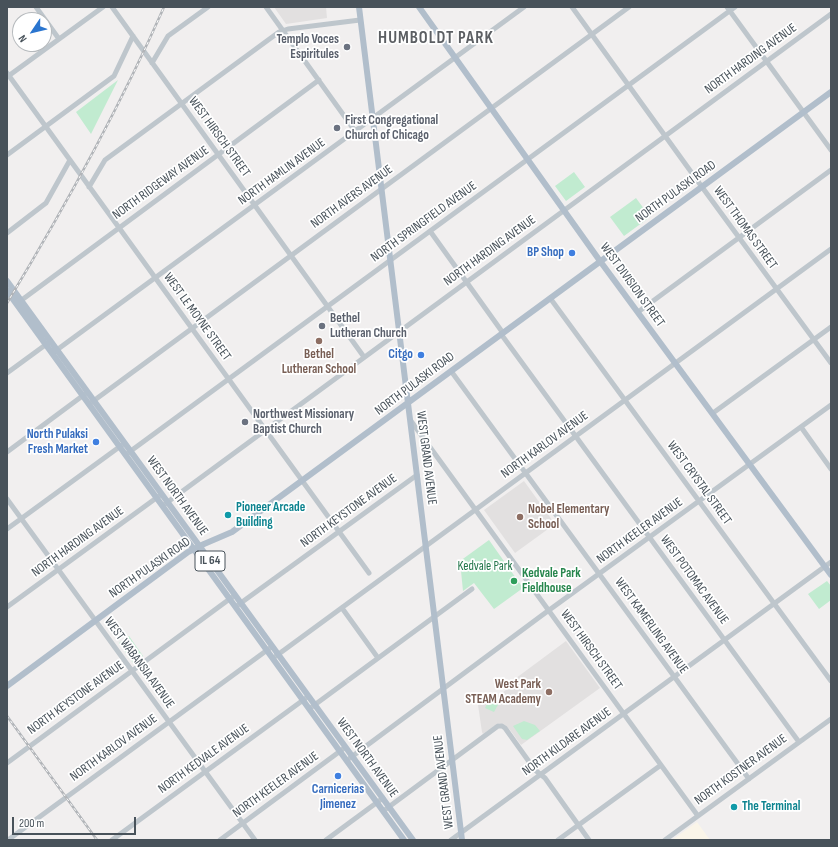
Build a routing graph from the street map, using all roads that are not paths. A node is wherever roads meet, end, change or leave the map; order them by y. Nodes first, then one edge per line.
1 (36, 7) edge
2 (103, 7) edge
3 (112, 7) edge
4 (208, 7) edge
5 (266, 7) edge
6 (358, 7) edge
7 (419, 7) edge
8 (524, 7) edge
9 (572, 7) edge
10 (629, 7) edge
11 (735, 7) edge
12 (729, 9) edge
13 (831, 14) edge
14 (360, 20) junction
15 (283, 30) junction
16 (592, 34) junction
17 (133, 36) junction
18 (59, 39) junction
19 (455, 58) junction
20 (766, 62) junction
21 (152, 63) junction
22 (8, 75) edge
23 (319, 80) junction
24 (629, 85) junction
25 (831, 92) edge
26 (182, 104) junction
27 (491, 108) junction
28 (803, 113) junction
29 (372, 118) junction
30 (46, 127) junction
31 (355, 131) junction
32 (665, 136) junction
33 (831, 150) edge
34 (7, 155) edge
35 (218, 155) junction
36 (528, 159) junction
37 (70, 160) junction
38 (831, 170) edge
39 (89, 187) junction
40 (702, 187) junction
41 (382, 189) junction
42 (255, 205) junction
43 (564, 210) junction
44 (119, 228) junction
45 (430, 231) junction
46 (7, 232) edge
47 (739, 238) junction
48 (831, 249) edge
49 (291, 256) junction
50 (390, 261) junction
51 (600, 261) junction
52 (155, 278) junction
53 (7, 281) edge
54 (466, 282) junction
55 (776, 289) junction
56 (7, 291) edge
57 (550, 298) junction
58 (18, 302) junction
59 (328, 306) junction
60 (638, 312) junction
61 (831, 327) edge
62 (192, 329) junction
63 (399, 332) junction
64 (502, 333) junction
65 (814, 340) junction
66 (48, 343) junction
67 (54, 352) junction
68 (364, 357) junction
69 (675, 363) junction
70 (831, 363) edge
71 (451, 371) junction
72 (7, 373) edge
73 (228, 380) junction
74 (85, 394) junction
75 (625, 400) junction
76 (91, 403) junction
77 (408, 403) junction
78 (831, 405) edge
79 (713, 414) junction
80 (410, 421) junction
81 (801, 427) junction
82 (265, 430) junction
83 (576, 436) junction
84 (122, 445) junction
85 (7, 452) edge
86 (128, 453) junction
87 (750, 464) junction
88 (831, 469) edge
89 (526, 473) junction
90 (417, 475) junction
91 (302, 481) junction
92 (159, 496) junction
93 (7, 499) edge
94 (699, 501) junction
95 (165, 504) junction
96 (475, 510) junction
97 (22, 519) junction
98 (7, 529) edge
99 (339, 532) junction
100 (650, 538) junction
101 (426, 546) junction
102 (197, 548) junction
103 (831, 562) edge
104 (825, 567) junction
105 (58, 570) junction
106 (369, 573) dead end
107 (600, 574) junction
108 (831, 575) edge
109 (472, 590) dead end
110 (232, 597) junction
111 (775, 604) junction
112 (238, 605) junction
113 (7, 607) edge
114 (342, 608) junction
115 (549, 611) junction
116 (434, 617) junction
117 (95, 621) junction
118 (724, 640) junction
119 (269, 648) junction
120 (275, 656) junction
121 (378, 658) junction
122 (132, 671) junction
123 (674, 677) junction
124 (831, 681) edge
125 (7, 686) edge
126 (443, 689) junction
127 (306, 698) junction
128 (312, 707) junction
129 (624, 714) junction
130 (831, 719) edge
131 (168, 722) junction
132 (799, 742) junction
133 (343, 750) junction
134 (349, 758) junction
135 (452, 760) junction
136 (7, 763) edge
137 (661, 765) junction
138 (205, 772) junction
139 (540, 775) junction
140 (749, 779) junction
141 (383, 798) junction
142 (377, 803) junction
143 (386, 809) junction
144 (698, 816) junction
145 (242, 823) junction
146 (578, 825) junction
147 (461, 833) junction
148 (8, 840) edge
149 (112, 840) edge
150 (220, 840) edge
151 (255, 840) edge
152 (326, 840) edge
153 (404, 840) edge
154 (413, 840) edge
155 (451, 840) edge
156 (462, 840) edge
157 (558, 840) edge
158 (589, 840) edge
159 (665, 840) edge

1 - 18 street
2 - 18 street
3 - 17 street, WEST HIRSCH STREET
4 - 21 street
5 - 15 street
6 - 14 main road, WEST GRAND AVENUE
7 - 19 main road, WEST DIVISION STREET
8 - 19 street, NORTH HAMLIN AVENUE
9 - 16 street, WEST THOMAS STREET
10 - 16 street, NORTH AVERS AVENUE
11 - 12 street, NORTH SPRINGFIELD AVENUE
12 - 20 street
12 - 24 street, NORTH SPRINGFIELD AVENUE
13 - 20 street, NORTH HARDING AVENUE
14 - 15 street
14 - 29 main road, WEST GRAND AVENUE
15 - 23 street
15 - 26 street
16 - 24 street, WEST THOMAS STREET
16 - 27 street, NORTH AVERS AVENUE
17 - 21 street, WEST HIRSCH STREET
17 - 30 street
18 - 22 street
19 - 27 main road, WEST DIVISION STREET
19 - 29 street, NORTH HAMLIN AVENUE
20 - 28 street
20 - 32 street, NORTH HARDING AVENUE
21 - 26 street, WEST HIRSCH STREET
22 - 30 street, WEST LE MOYNE STREET
23 - 31 street
23 - 35 street, NORTH RIDGEWAY AVENUE
24 - 32 street, WEST THOMAS STREET
24 - 36 street, NORTH SPRINGFIELD AVENUE
25 - 28 main road, NORTH PULASKI ROAD
26 - 35 street, WEST HIRSCH STREET
26 - 39 street
27 - 36 main road, WEST DIVISION STREET
27 - 41 street, NORTH AVERS AVENUE
28 - 33 street
28 - 40 main road, NORTH PULASKI ROAD
29 - 31 street, NORTH HAMLIN AVENUE
29 - 41 main road, WEST GRAND AVENUE
30 - 34 street
30 - 37 street, WEST LE MOYNE STREET
31 - 42 street, NORTH HAMLIN AVENUE
32 - 40 street, WEST THOMAS STREET
32 - 43 street, NORTH HARDING AVENUE
35 - 42 street, WEST HIRSCH STREET
35 - 44 street, NORTH RIDGEWAY AVENUE
36 - 43 main road, WEST DIVISION STREET
36 - 45 street, NORTH SPRINGFIELD AVENUE
37 - 39 street, WEST LE MOYNE STREET
37 - 46 street
38 - 47 street
39 - 44 street, WEST LE MOYNE STREET
40 - 47 street, WEST THOMAS STREET
40 - 51 main road, NORTH PULASKI ROAD
41 - 49 street, NORTH AVERS AVENUE
41 - 50 main road, WEST GRAND AVENUE
42 - 49 street, WEST HIRSCH STREET
42 - 52 street, NORTH HAMLIN AVENUE
43 - 51 main road, WEST DIVISION STREET
43 - 54 street, NORTH HARDING AVENUE
44 - 52 street, WEST LE MOYNE STREET
44 - 58 street, NORTH RIDGEWAY AVENUE
45 - 50 street, NORTH SPRINGFIELD AVENUE
45 - 54 street, WEST POTOMAC AVENUE
47 - 55 street, WEST THOMAS STREET
47 - 60 street
48 - 55 street, NORTH KARLOV AVENUE
49 - 59 street, WEST HIRSCH STREET
49 - 62 street, NORTH AVERS AVENUE
50 - 59 street, NORTH SPRINGFIELD AVENUE
50 - 63 main road, WEST GRAND AVENUE
51 - 57 main road, NORTH PULASKI ROAD
51 - 60 main road, WEST DIVISION STREET
52 - 62 street, WEST LE MOYNE STREET
52 - 67 street, NORTH HAMLIN AVENUE
53 - 58 main road, WEST NORTH AVENUE / IL 64
54 - 63 street, NORTH HARDING AVENUE
54 - 64 street, WEST POTOMAC AVENUE
55 - 65 street, WEST THOMAS STREET
55 - 69 street, NORTH KARLOV AVENUE
56 - 58 main road, WEST NORTH AVENUE / IL 64
57 - 64 main road, NORTH PULASKI ROAD
57 - 75 street, WEST CRYSTAL STREET
58 - 66 main road, WEST NORTH AVENUE / IL 64
59 - 68 street, WEST HIRSCH STREET
59 - 73 street, NORTH SPRINGFIELD AVENUE
60 - 69 main road, WEST DIVISION STREET
61 - 65 street
62 - 73 street, WEST LE MOYNE STREET
62 - 76 street, NORTH AVERS AVENUE
63 - 68 street, NORTH HARDING AVENUE
63 - 77 main road, WEST GRAND AVENUE
64 - 71 main road, NORTH PULASKI ROAD
64 - 83 street, WEST POTOMAC AVENUE
65 - 70 street, WEST THOMAS STREET
65 - 79 street
66 - 67 main road, WEST NORTH AVENUE / IL 64
66 - 72 street
67 - 74 main road, WEST NORTH AVENUE / IL 64
68 - 82 street, NORTH HARDING AVENUE
69 - 75 street, NORTH KARLOV AVENUE
69 - 79 main road, WEST DIVISION STREET
71 - 77 main road, NORTH PULASKI ROAD
71 - 89 street, WEST KAMERLING AVENUE
73 - 82 street, WEST LE MOYNE STREET
73 - 86 street, NORTH SPRINGFIELD AVENUE
74 - 76 main road, WEST NORTH AVENUE / IL 64
74 - 85 street
75 - 83 street, NORTH KARLOV AVENUE
75 - 94 street, WEST CRYSTAL STREET
76 - 84 main road, WEST NORTH AVENUE / IL 64
77 - 80 main road, WEST GRAND AVENUE
77 - 91 main road, NORTH PULASKI ROAD
78 - 81 street, NORTH KEELER AVENUE
79 - 87 main road, WEST DIVISION STREET
80 - 90 main road, WEST GRAND AVENUE
80 - 96 street, WEST HIRSCH STREET
81 - 87 street, NORTH KEELER AVENUE
81 - 88 street
82 - 91 street, WEST LE MOYNE STREET
82 - 95 street, NORTH HARDING AVENUE
83 - 89 street, NORTH KARLOV AVENUE
83 - 100 street, WEST POTOMAC AVENUE
84 - 86 main road, WEST NORTH AVENUE / IL 64
84 - 97 street
86 - 92 main road, WEST NORTH AVENUE / IL 64
87 - 94 street, NORTH KEELER AVENUE
87 - 104 main road, WEST DIVISION STREET
89 - 96 street, NORTH KARLOV AVENUE
89 - 107 street, WEST KAMERLING AVENUE
90 - 99 street, NORTH KEYSTONE AVENUE
90 - 101 main road, WEST GRAND AVENUE
91 - 99 street, WEST LE MOYNE STREET
91 - 102 main road, NORTH PULASKI ROAD
92 - 95 main road, WEST NORTH AVENUE / IL 64
92 - 105 street, NORTH HARDING AVENUE
93 - 97 street, WEST WABANSIA AVENUE
94 - 100 street, NORTH KEELER AVENUE
94 - 111 street, WEST CRYSTAL STREET
95 - 102 main road, WEST NORTH AVENUE / IL 64
96 - 101 street, NORTH KARLOV AVENUE
96 - 115 street, WEST HIRSCH STREET
97 - 98 street
97 - 105 street, WEST WABANSIA AVENUE
99 - 106 street, WEST LE MOYNE STREET
99 - 112 street, NORTH KEYSTONE AVENUE
100 - 107 street, NORTH KEELER AVENUE
100 - 118 street, WEST POTOMAC AVENUE
101 - 114 street, NORTH KARLOV AVENUE
101 - 116 main road, WEST GRAND AVENUE
102 - 110 main road, WEST NORTH AVENUE / IL 64
102 - 117 main road, NORTH PULASKI ROAD
103 - 104 street, NORTH KILDARE AVENUE
104 - 108 main road, WEST DIVISION STREET
104 - 111 street, NORTH KILDARE AVENUE
105 - 113 street, NORTH HARDING AVENUE
105 - 117 street, WEST WABANSIA AVENUE
107 - 115 street, NORTH KEELER AVENUE
107 - 123 street, WEST KAMERLING AVENUE
109 - 116 street
110 - 112 main road, WEST NORTH AVENUE / IL 64
110 - 122 street, NORTH KEYSTONE AVENUE
111 - 118 street, NORTH KILDARE AVENUE
111 - 124 street, WEST CRYSTAL STREET
112 - 119 main road, WEST NORTH AVENUE / IL 64
114 - 120 street, NORTH KARLOV AVENUE
114 - 121 street
115 - 126 street, NORTH KEELER AVENUE
115 - 129 street, WEST HIRSCH STREET
116 - 121 street
116 - 126 main road, WEST GRAND AVENUE
117 - 122 street, WEST WABANSIA AVENUE
117 - 125 main road, NORTH PULASKI ROAD
118 - 123 street, NORTH KILDARE AVENUE
118 - 132 street, WEST POTOMAC AVENUE
119 - 120 main road, WEST NORTH AVENUE / IL 64
119 - 131 street, NORTH KARLOV AVENUE
120 - 127 main road, WEST NORTH AVENUE / IL 64
121 - 128 street
122 - 131 street, WEST WABANSIA AVENUE
122 - 136 street, NORTH KEYSTONE AVENUE
123 - 129 street, NORTH KILDARE AVENUE
123 - 140 street, WEST KAMERLING AVENUE
126 - 134 street, NORTH KEELER AVENUE
126 - 135 main road, WEST GRAND AVENUE
127 - 128 main road, WEST NORTH AVENUE / IL 64
127 - 138 street, NORTH KEDVALE AVENUE
128 - 133 main road, WEST NORTH AVENUE / IL 64
129 - 137 street, WEST HIRSCH STREET
129 - 139 street, NORTH KILDARE AVENUE
130 - 132 street, NORTH KOSTNER AVENUE
131 - 138 street, WEST WABANSIA AVENUE
131 - 148 street, NORTH KARLOV AVENUE
132 - 140 street, NORTH KOSTNER AVENUE
133 - 134 main road, WEST NORTH AVENUE / IL 64
133 - 145 street, NORTH KEELER AVENUE
134 - 141 main road, WEST NORTH AVENUE / IL 64
134 - 142 main road, WEST NORTH AVENUE / IL 64
135 - 139 street
135 - 143 street
135 - 147 main road, WEST GRAND AVENUE
137 - 144 street, WEST HIRSCH STREET
137 - 146 street
138 - 145 street, WEST WABANSIA AVENUE
138 - 149 street, NORTH KEDVALE AVENUE
139 - 146 street
139 - 147 street, NORTH KILDARE AVENUE
140 - 144 street, NORTH KOSTNER AVENUE
141 - 142 street
141 - 143 main road, WEST NORTH AVENUE / IL 64
142 - 143 main road, WEST NORTH AVENUE / IL 64
142 - 152 street
143 - 153 main road, WEST NORTH AVENUE / IL 64
143 - 154 main road, WEST NORTH AVENUE / IL 64
144 - 159 street, NORTH KOSTNER AVENUE
145 - 150 street, NORTH KEELER AVENUE
145 - 151 street, WEST WABANSIA AVENUE
146 - 157 street
146 - 158 street
147 - 155 street, NORTH KILDARE AVENUE
147 - 156 main road, WEST GRAND AVENUE

